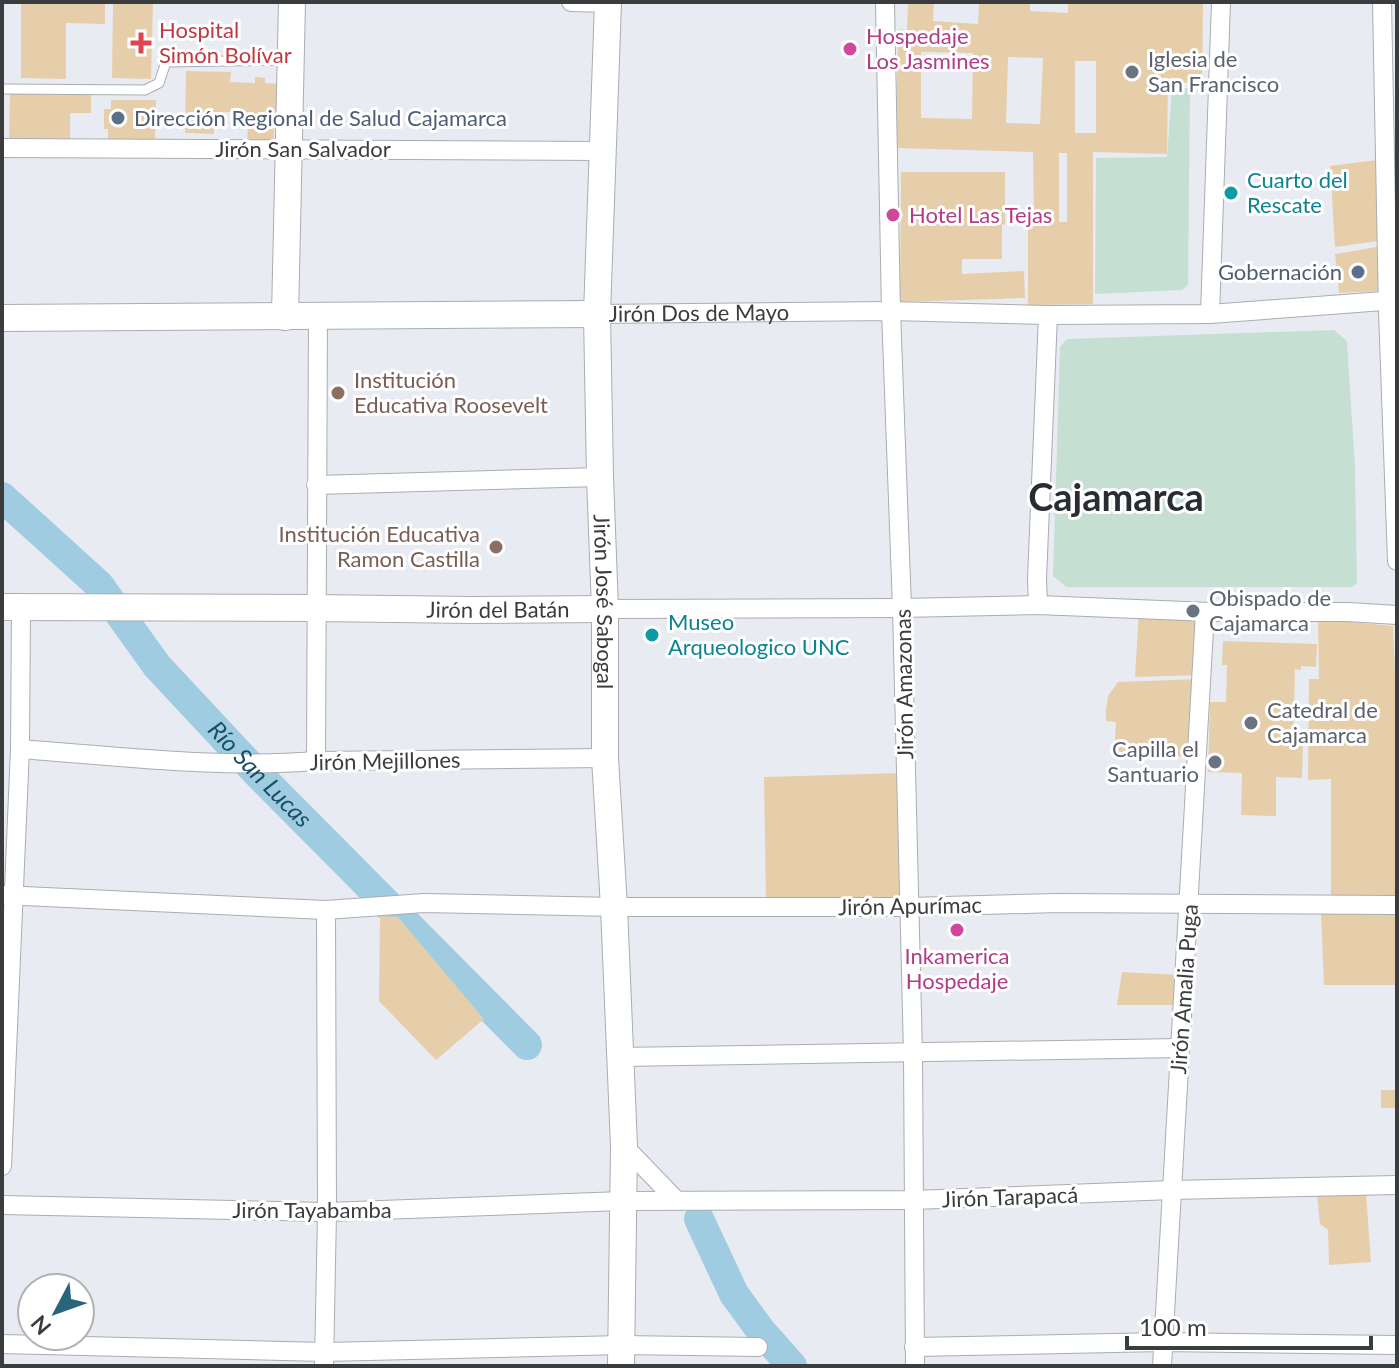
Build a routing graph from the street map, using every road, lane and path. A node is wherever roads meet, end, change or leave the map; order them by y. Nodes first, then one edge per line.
1 (292, 2) edge
2 (571, 2) edge
3 (885, 2) edge
4 (1221, 2) edge
5 (1382, 2) edge
6 (608, 3) edge
7 (289, 60) junction
8 (2, 89) edge
9 (2, 148) edge
10 (288, 149) junction
11 (603, 151) junction
12 (1393, 300) edge
13 (891, 311) junction
14 (597, 314) junction
15 (1210, 314) junction
16 (1048, 315) junction
17 (318, 316) junction
18 (285, 317) junction
19 (2, 318) edge
20 (1395, 466) edge
21 (600, 477) junction
22 (316, 485) junction
23 (1397, 561) edge
24 (1038, 605) junction
25 (11, 607) edge
26 (315, 608) junction
27 (902, 608) junction
28 (605, 609) junction
29 (1205, 612) junction
30 (1397, 615) edge
31 (20, 749) junction
32 (605, 758) junction
33 (316, 761) junction
34 (8, 895) edge
35 (1190, 904) junction
36 (1397, 905) edge
37 (614, 907) junction
38 (909, 907) junction
39 (326, 910) junction
40 (1180, 1048) junction
41 (913, 1054) junction
42 (619, 1057) junction
43 (624, 1146) junction
44 (2, 1166) edge
45 (1397, 1185) edge
46 (1172, 1190) junction
47 (676, 1200) junction
48 (913, 1200) junction
49 (622, 1201) junction
50 (2, 1205) edge
51 (327, 1212) junction
52 (1162, 1342) junction
53 (2, 1344) edge
54 (1397, 1345) edge
55 (758, 1347) dead end
56 (622, 1355) edge
57 (914, 1357) edge
58 (324, 1359) edge
59 (1162, 1366) edge

1 - 7 street
2 - 6 street
3 - 13 street, Jirón Amazonas
4 - 15 street
5 - 12 street
6 - 11 street, Jirón José Sabogal
7 - 8 lane
7 - 10 street
9 - 10 street, Jirón San Salvador
10 - 11 street, Jirón San Salvador
10 - 18 street
11 - 14 street, Jirón José Sabogal
12 - 15 street, Jirón Dos de Mayo
12 - 20 street
13 - 14 street, Jirón Dos de Mayo
13 - 16 street, Jirón Dos de Mayo
13 - 27 street, Jirón Amazonas
14 - 17 street, Jirón Dos de Mayo
14 - 21 street, Jirón José Sabogal
15 - 16 street, Jirón Dos de Mayo
16 - 24 street
17 - 18 street, Jirón Dos de Mayo
17 - 22 street
18 - 19 street, Jirón Dos de Mayo
20 - 23 street
21 - 22 street
21 - 28 street, Jirón José Sabogal
22 - 26 street
24 - 27 street, Jirón del Batán
24 - 29 street, Jirón del Batán
25 - 26 street, Jirón del Batán
25 - 31 street
26 - 28 street, Jirón del Batán
26 - 33 street
27 - 28 street, Jirón del Batán
27 - 38 street, Jirón Amazonas
28 - 32 street, Jirón José Sabogal
29 - 30 street, Jirón del Batán
29 - 35 street, Jirón Amalia Puga
31 - 33 street, Jirón Mejillones
31 - 34 street
32 - 33 street, Jirón Mejillones
32 - 37 street, Jirón José Sabogal
34 - 39 street
34 - 44 street
35 - 36 street, Jirón Apurímac
35 - 38 street, Jirón Apurímac
35 - 40 street, Jirón Amalia Puga
37 - 38 street, Jirón Apurímac
37 - 39 street, Jirón Apurímac
37 - 42 street, Jirón José Sabogal
38 - 41 street, Jirón Amazonas
39 - 51 street
40 - 41 street
40 - 46 street, Jirón Amalia Puga
41 - 42 street
41 - 48 street, Jirón Amazonas
42 - 43 street, Jirón José Sabogal
43 - 47 street
43 - 49 street, Jirón José Sabogal
45 - 46 street, Jirón Tarapacá
46 - 48 street, Jirón Tarapacá
46 - 52 street, Jirón Amalia Puga
47 - 48 street, Jirón Tarapacá
47 - 49 street, Jirón Tarapacá
48 - 57 street, Jirón Amazonas
49 - 51 street, Jirón Tayabamba
49 - 56 street, Jirón José Sabogal
50 - 51 street, Jirón Tayabamba
51 - 58 street
52 - 54 street
52 - 57 street
52 - 59 street, Jirón Amalia Puga
53 - 58 street
55 - 56 street
56 - 58 street

